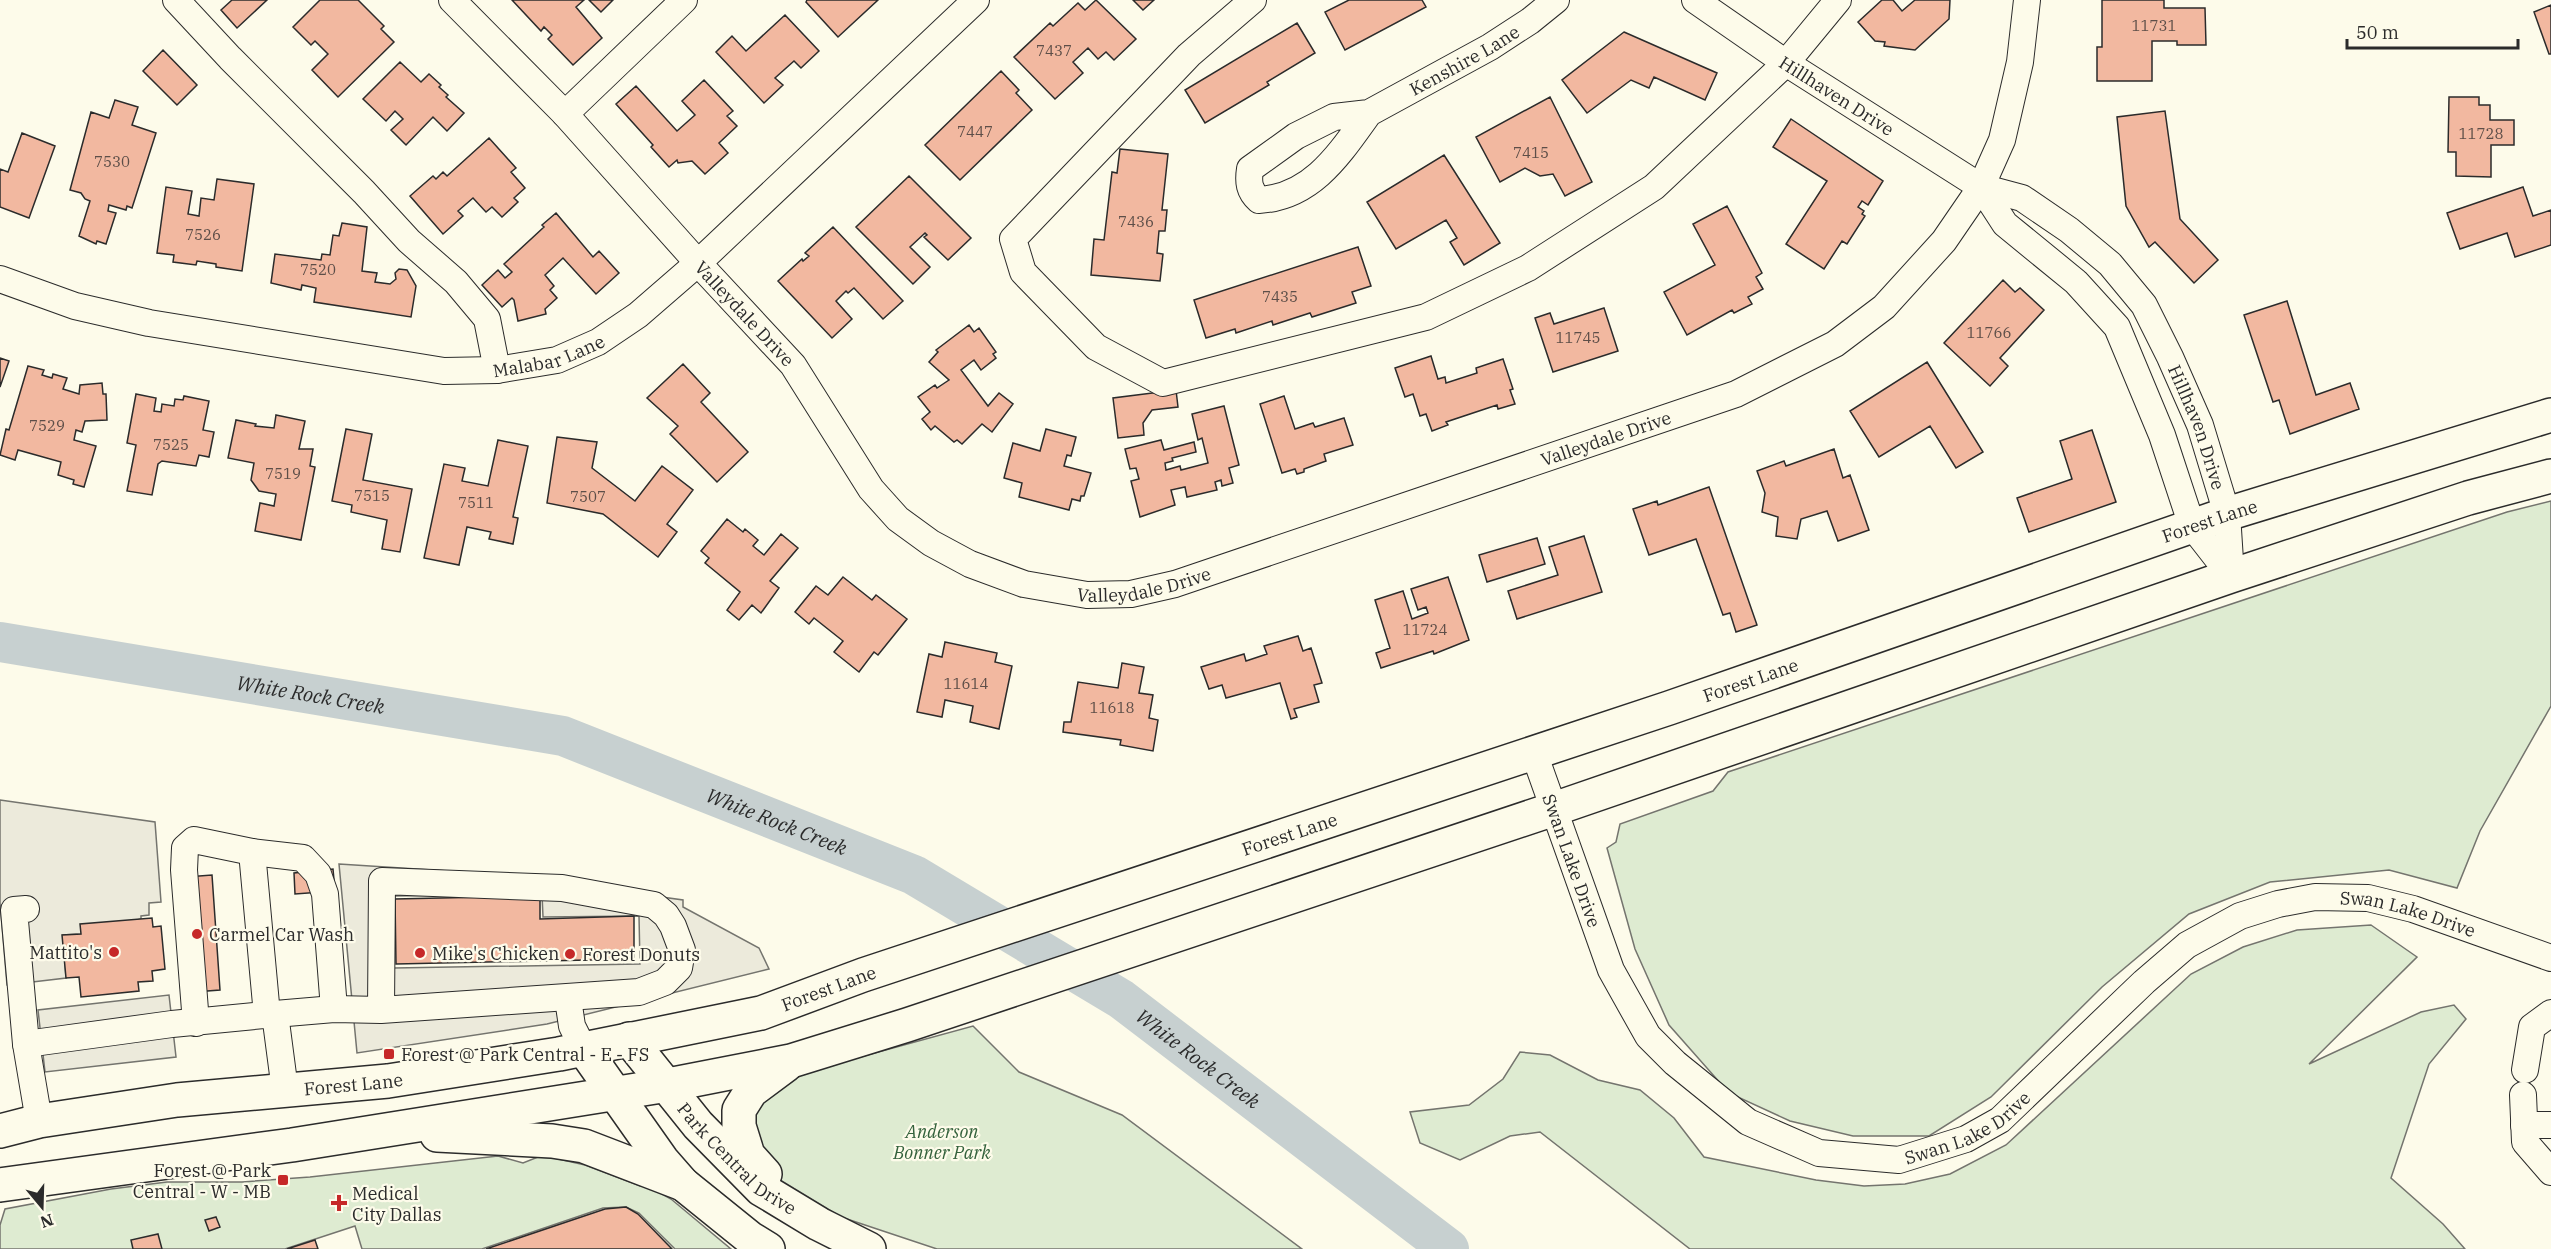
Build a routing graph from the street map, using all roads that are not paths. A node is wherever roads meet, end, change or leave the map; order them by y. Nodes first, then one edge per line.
1 (176, 0) edge
2 (452, 0) edge
3 (684, 0) edge
4 (976, 0) edge
5 (1253, 0) edge
6 (1556, 0) edge
7 (1695, 0) edge
8 (1838, 0) edge
9 (2026, 0) edge
10 (1786, 63) junction
11 (1369, 113) dead end
12 (565, 114) junction
13 (1981, 187) junction
14 (698, 263) junction
15 (0, 279) edge
16 (497, 370) junction
17 (2551, 415) edge
18 (2551, 476) edge
19 (2227, 514) junction
20 (2192, 526) junction
21 (2231, 576) junction
22 (1534, 753) junction
23 (1554, 809) junction
24 (252, 852) junction
25 (14, 910) edge
26 (2541, 953) edge
27 (568, 999) junction
28 (334, 1009) junction
29 (381, 1010) junction
30 (2551, 1013) edge
31 (271, 1015) junction
32 (196, 1023) junction
33 (629, 1039) junction
34 (26, 1044) junction
35 (583, 1048) junction
36 (791, 1061) junction
37 (668, 1085) junction
38 (285, 1090) junction
39 (614, 1093) junction
40 (136, 1106) junction
41 (39, 1121) junction
42 (2524, 1125) junction
43 (2551, 1125) edge
44 (0, 1131) edge
45 (376, 1131) junction
46 (2551, 1172) edge
47 (1, 1179) edge
48 (683, 1184) junction
49 (819, 1224) junction
50 (768, 1249) edge
51 (869, 1249) edge

1 - 16 street
2 - 12 street, Valleydale Drive
3 - 12 street
4 - 14 street, Malabar Lane
5 - 10 street
6 - 11 street, Kenshire Lane
7 - 10 street, Hillhaven Drive
8 - 10 street
9 - 13 street, Valleydale Drive
10 - 13 street, Hillhaven Drive
12 - 14 street, Valleydale Drive
13 - 14 street, Valleydale Drive
13 - 19 street, Hillhaven Drive
13 - 20 street, Hillhaven Drive
14 - 16 street, Malabar Lane
15 - 16 street, Malabar Lane
17 - 19 main road, Forest Lane
18 - 21 main road
19 - 20 main road, Forest Lane
19 - 21 street, Hillhaven Drive
20 - 21 street, Hillhaven Drive
20 - 22 main road, Forest Lane
21 - 23 main road
22 - 23 street, Swan Lake Drive
22 - 33 main road, Forest Lane
23 - 26 street, Swan Lake Drive
23 - 36 main road
24 - 28 street
24 - 31 street
24 - 32 street
25 - 34 street
27 - 29 street
27 - 29 street
27 - 35 street
28 - 29 street
28 - 31 street
30 - 42 street
31 - 32 street
31 - 38 street
32 - 34 street
33 - 35 main road, Forest Lane
33 - 37 main road, Park Central Drive
34 - 41 street
35 - 38 main road, Forest Lane
35 - 39 main road
36 - 37 main road
36 - 49 main road
37 - 39 main road
37 - 49 main road, Park Central Drive
38 - 40 main road, Forest Lane
39 - 45 main road
39 - 48 main road
40 - 41 main road, Forest Lane
40 - 47 main road
41 - 44 main road, Forest Lane
42 - 43 street
42 - 46 street
45 - 47 main road
45 - 48 main road
48 - 50 main road
49 - 51 main road, Park Central Drive

